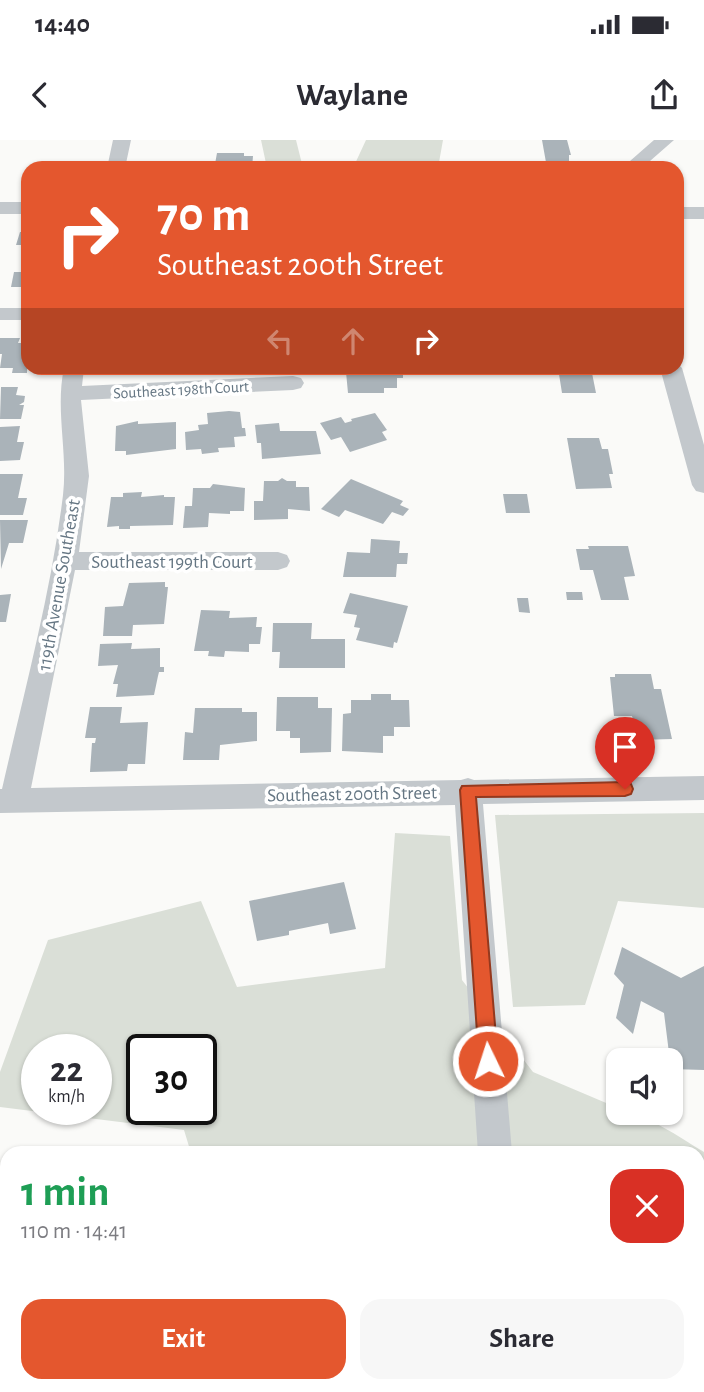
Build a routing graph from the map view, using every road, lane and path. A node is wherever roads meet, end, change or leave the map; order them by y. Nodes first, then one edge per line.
1 (121, 140) edge
2 (665, 140) edge
3 (117, 161) edge
4 (640, 161) edge
5 (0, 208) edge
6 (21, 208) edge
7 (684, 213) edge
8 (704, 213) edge
9 (0, 314) edge
10 (21, 314) edge
11 (73, 375) edge
12 (674, 375) edge
13 (293, 383) dead end
14 (70, 394) junction
15 (696, 430) edge
16 (704, 485) edge
17 (67, 561) junction
18 (278, 561) dead end
19 (704, 788) edge
20 (468, 790) junction
21 (7, 801) edge
22 (494, 1146) edge

1 - 3 street
2 - 4 street
5 - 6 street
7 - 8 street
9 - 10 street
11 - 14 street, 119th Avenue Southeast
12 - 15 street
13 - 14 street, Southeast 198th Court
14 - 17 street, 119th Avenue Southeast
15 - 16 street
17 - 18 street, Southeast 199th Court
17 - 21 street, 119th Avenue Southeast
19 - 20 street, Southeast 200th Street
20 - 21 street, Southeast 200th Street
20 - 22 street

